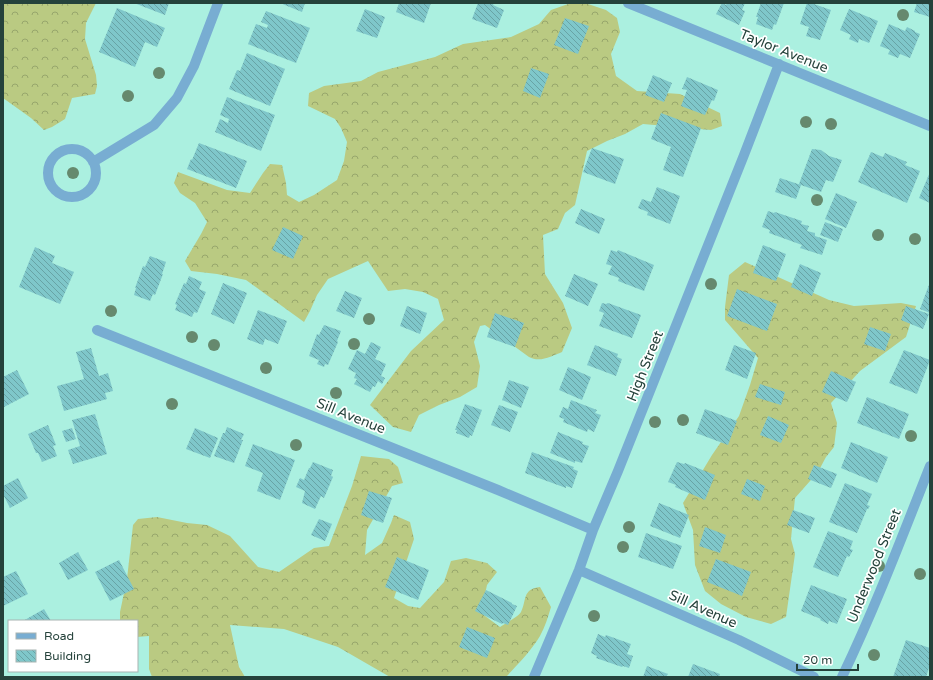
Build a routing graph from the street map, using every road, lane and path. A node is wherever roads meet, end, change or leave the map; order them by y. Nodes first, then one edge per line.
1 (218, 3) edge
2 (628, 3) edge
3 (779, 64) junction
4 (930, 126) edge
5 (94, 162) junction
6 (97, 330) dead end
7 (930, 466) edge
8 (593, 530) junction
9 (579, 570) junction
10 (534, 677) edge
11 (814, 677) edge
12 (842, 677) edge

1 - 5 street
2 - 3 street, Taylor Avenue
3 - 4 street, Taylor Avenue
3 - 8 street, High Street
5 - 5 street
6 - 8 street, Sill Avenue
7 - 12 street, Underwood Street
8 - 9 street, High Street
9 - 10 street, High Street
9 - 11 street, Sill Avenue

